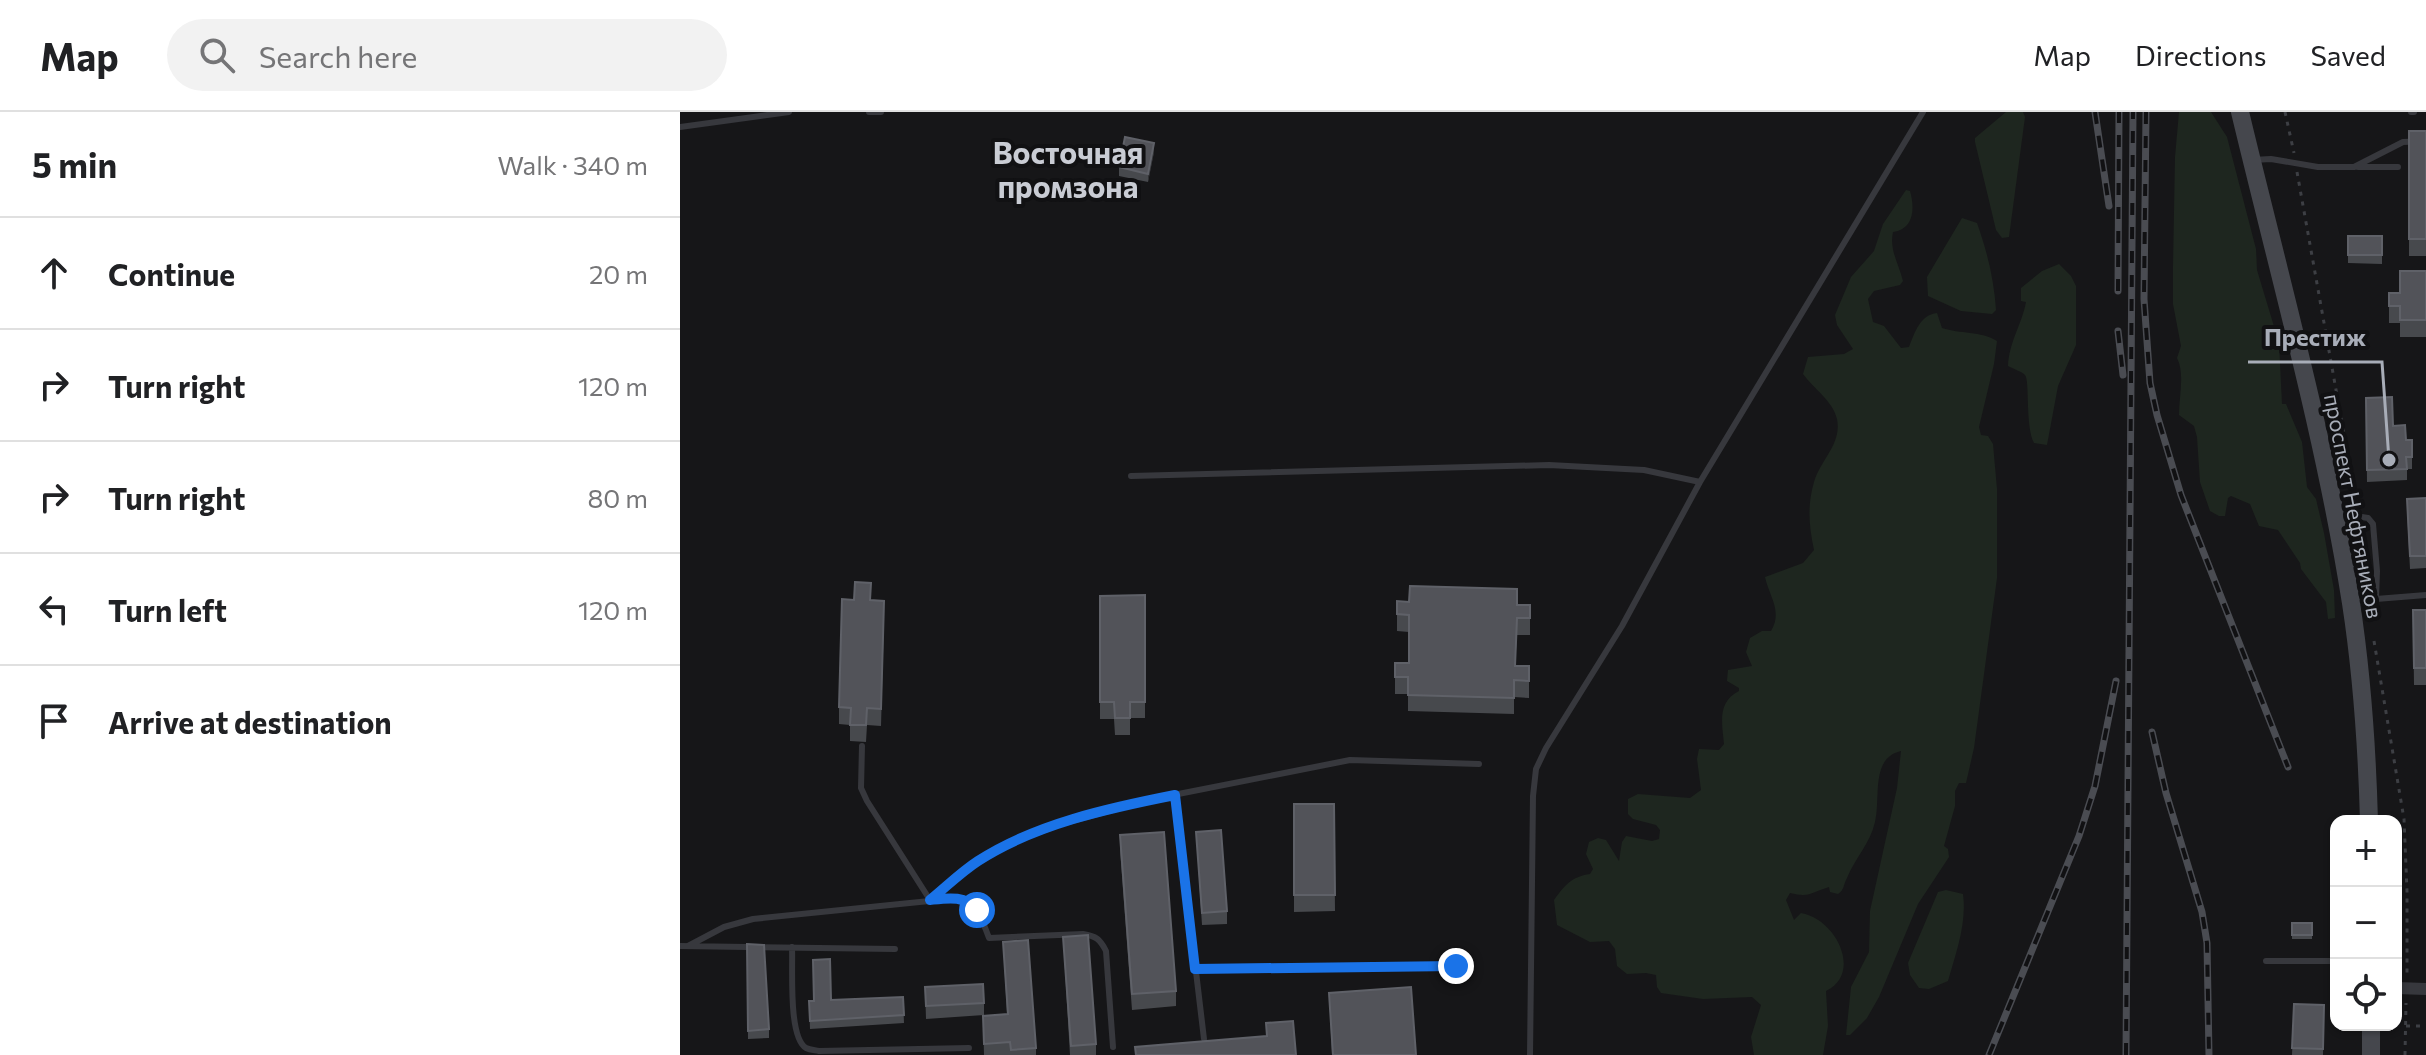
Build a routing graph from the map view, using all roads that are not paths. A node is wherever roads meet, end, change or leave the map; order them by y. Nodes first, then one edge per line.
1 (789, 112) edge
2 (869, 112) edge
3 (881, 112) edge
4 (1923, 112) edge
5 (2240, 112) edge
6 (680, 127) edge
7 (2426, 141) edge
8 (2252, 160) junction
9 (2354, 167) junction
10 (2398, 167) dead end
11 (1131, 476) dead end
12 (1700, 482) junction
13 (2335, 513) junction
14 (2426, 595) edge
15 (2376, 599) junction
16 (2351, 603) junction
17 (862, 746) dead end
18 (1479, 764) dead end
19 (1175, 795) junction
20 (2369, 815) edge
21 (930, 900) junction
22 (684, 946) edge
23 (792, 947) junction
24 (895, 949) dead end
25 (2266, 961) dead end
26 (2330, 961) edge
27 (1456, 966) dead end
28 (1195, 969) junction
29 (2402, 989) edge
30 (2426, 989) edge
31 (2371, 1031) edge
32 (1204, 1039) edge
33 (1113, 1047) dead end
34 (969, 1048) dead end
35 (1530, 1055) edge
36 (2371, 1055) edge

1 - 6 lane
2 - 3 lane
4 - 12 lane
5 - 8 main road, проспект Нефтяников
7 - 9 lane
8 - 9 lane
8 - 13 main road, проспект Нефтяников
9 - 10 lane
11 - 12 lane
12 - 35 lane
13 - 15 lane
13 - 16 main road, проспект Нефтяников
14 - 15 lane
15 - 16 lane
16 - 20 main road, проспект Нефтяников
17 - 21 lane
18 - 19 lane
19 - 21 lane
19 - 28 lane
21 - 22 lane
21 - 33 lane
22 - 23 lane
23 - 24 lane
23 - 34 lane
25 - 26 lane
27 - 28 lane
28 - 32 lane
29 - 30 street
31 - 36 main road

